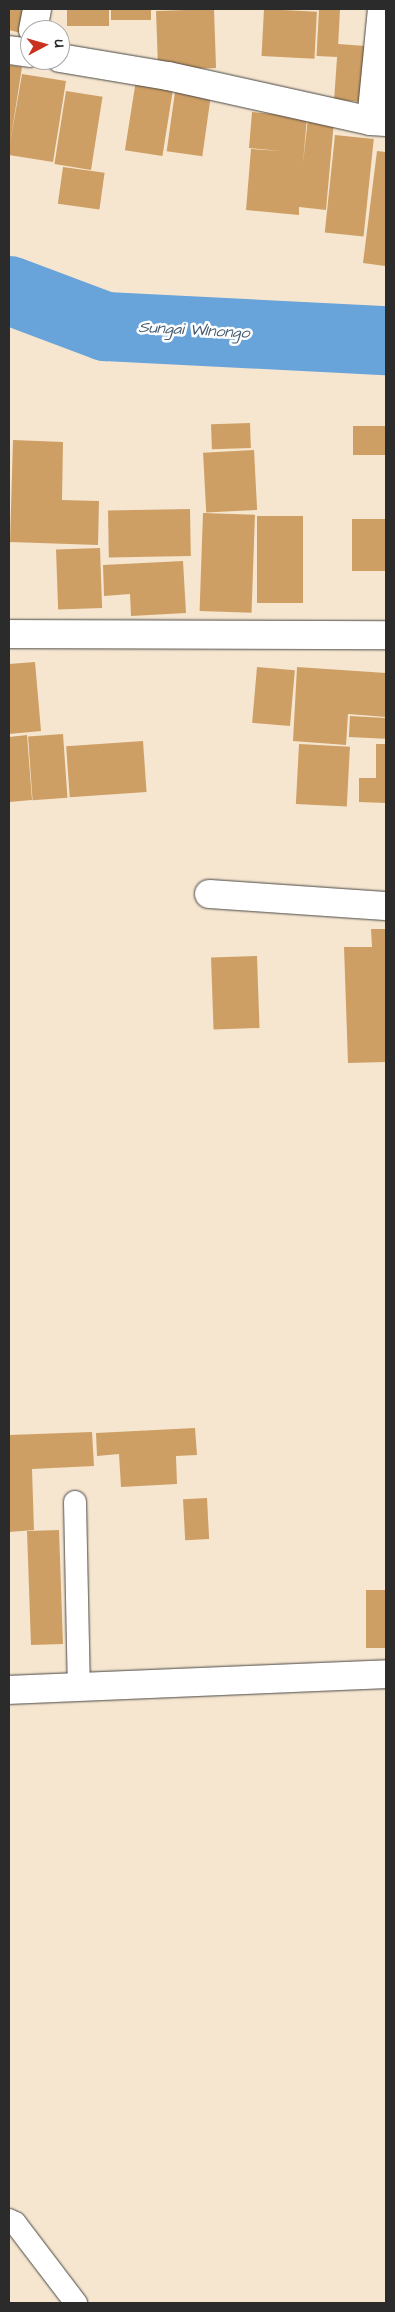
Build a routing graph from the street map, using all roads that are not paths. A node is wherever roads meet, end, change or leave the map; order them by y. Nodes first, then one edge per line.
1 (382, 9) edge
2 (70, 60) edge
3 (379, 121) edge
4 (9, 634) edge
5 (386, 635) edge
6 (209, 894) dead end
7 (386, 906) edge
8 (75, 1502) dead end
9 (386, 1674) edge
10 (79, 1687) junction
11 (9, 1690) edge
12 (9, 2220) edge
13 (76, 2303) edge

1 - 3 street
2 - 3 street
4 - 5 street
6 - 7 street
8 - 10 lane
9 - 10 street
10 - 11 street
12 - 13 lane

